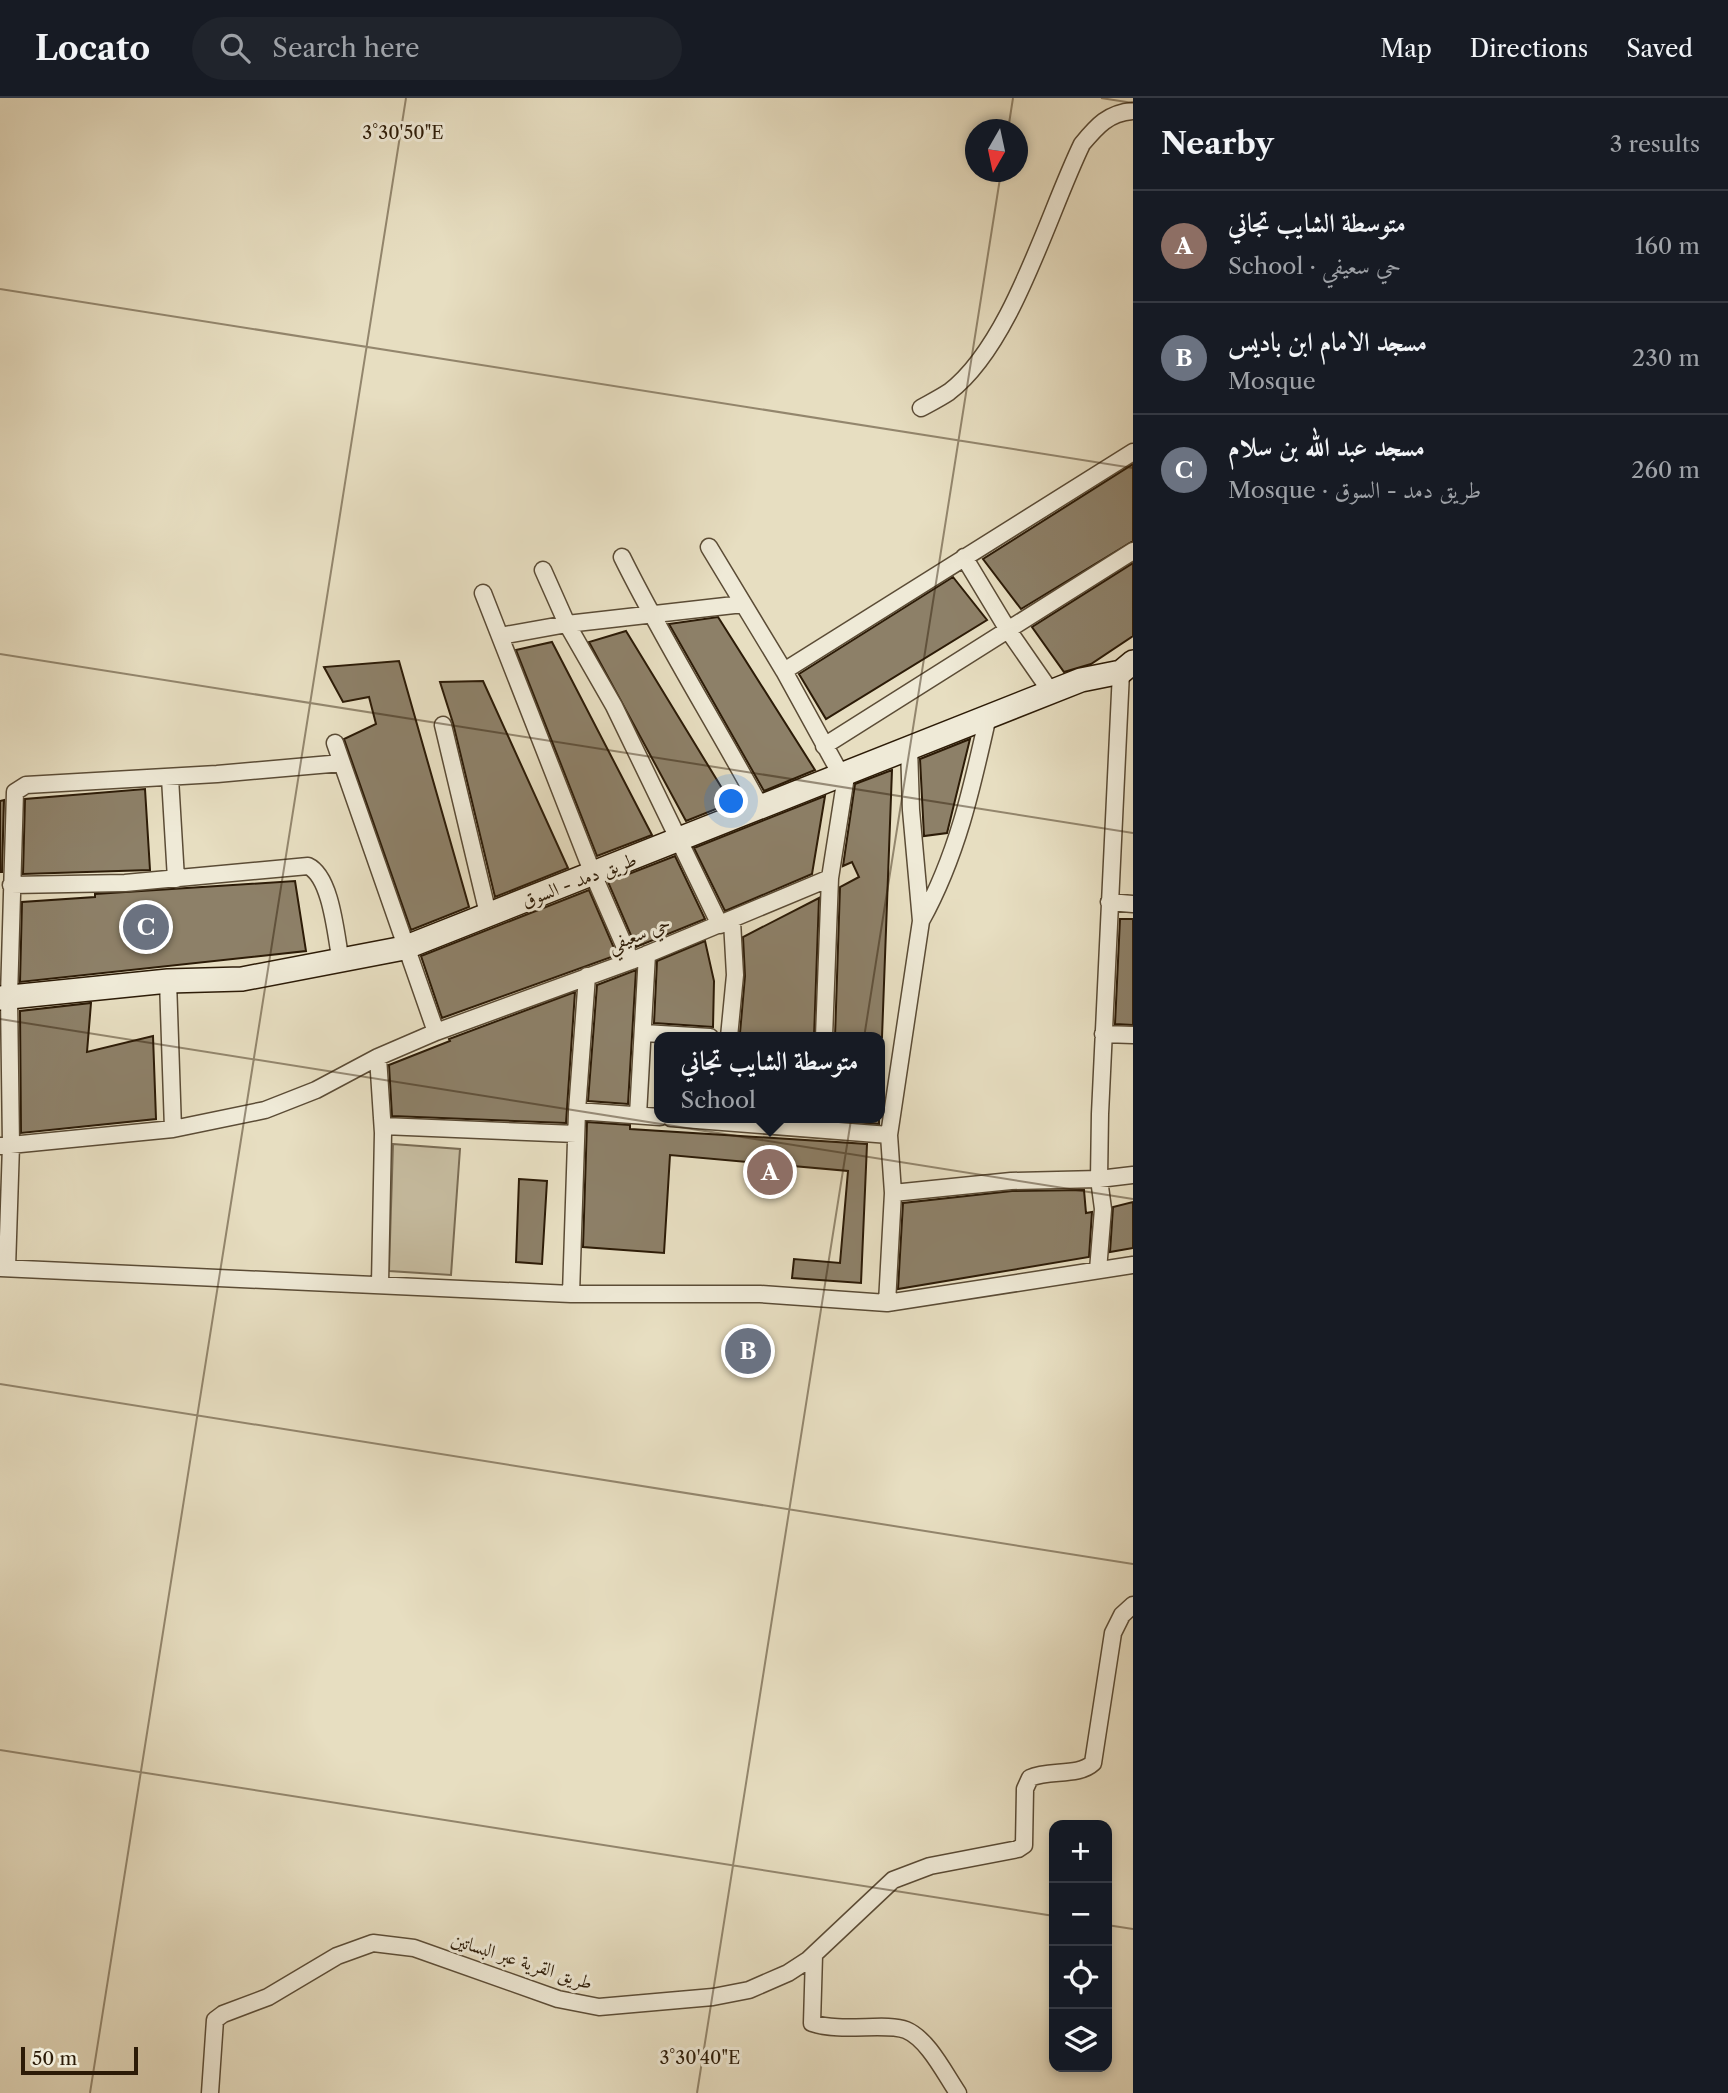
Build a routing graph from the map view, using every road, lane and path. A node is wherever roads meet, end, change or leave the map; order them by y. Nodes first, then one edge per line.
1 (1133, 111) edge
2 (921, 408) dead end
3 (1133, 452) edge
4 (709, 547) dead end
5 (1133, 551) edge
6 (622, 557) dead end
7 (964, 557) junction
8 (543, 570) dead end
9 (483, 593) dead end
10 (743, 604) junction
11 (652, 617) junction
12 (567, 624) junction
13 (1008, 630) junction
14 (500, 636) junction
15 (783, 671) junction
16 (1127, 674) edge
17 (1051, 692) junction
18 (988, 716) junction
19 (443, 725) dead end
20 (335, 743) dead end
21 (824, 746) junction
22 (909, 747) junction
23 (342, 763) junction
24 (843, 772) junction
25 (170, 778) junction
26 (760, 806) junction
27 (679, 842) junction
28 (593, 874) junction
29 (831, 878) junction
30 (176, 879) junction
31 (11, 886) junction
32 (1109, 902) junction
33 (1133, 904) edge
34 (488, 914) junction
35 (921, 921) junction
36 (726, 923) junction
37 (404, 948) junction
38 (647, 954) junction
39 (631, 961) junction
40 (341, 962) junction
41 (587, 976) junction
42 (168, 981) junction
43 (4, 997) edge
44 (436, 1032) junction
45 (730, 1032) edge
46 (824, 1032) edge
47 (644, 1033) junction
48 (654, 1034) edge
49 (1103, 1034) junction
50 (1133, 1035) edge
51 (378, 1057) junction
52 (577, 1111) junction
53 (638, 1115) junction
54 (654, 1116) edge
55 (820, 1123) edge
56 (383, 1126) junction
57 (173, 1129) junction
58 (576, 1134) junction
59 (889, 1135) junction
60 (6, 1146) edge
61 (1133, 1175) edge
62 (1099, 1179) junction
63 (893, 1193) junction
64 (1133, 1265) edge
65 (4, 1268) edge
66 (1098, 1270) junction
67 (380, 1283) junction
68 (571, 1294) junction
69 (887, 1303) junction
70 (1133, 1605) edge
71 (814, 1955) junction
72 (210, 2093) edge
73 (958, 2093) edge

1 - 2 street
3 - 7 street
4 - 10 street
5 - 13 street
6 - 11 street
7 - 13 street
7 - 15 street
8 - 12 street
9 - 14 street
10 - 11 street
10 - 15 street
11 - 12 street
11 - 26 street
12 - 14 street
12 - 27 street
13 - 17 street
13 - 21 street
14 - 28 street
15 - 21 street
16 - 17 main road, طريق دمد - السوق
16 - 32 street
17 - 18 main road, طريق دمد - السوق
18 - 22 main road, طريق دمد - السوق
18 - 35 street
19 - 34 street
20 - 23 street
21 - 24 street
22 - 24 main road, طريق دمد - السوق
22 - 35 street
23 - 25 street
23 - 37 street
24 - 26 main road, طريق دمد - السوق
24 - 29 street
25 - 30 street
25 - 31 street
26 - 27 main road, طريق دمد - السوق
27 - 28 main road, طريق دمد - السوق
27 - 36 street
28 - 34 main road, طريق دمد - السوق
28 - 39 street
29 - 36 street, حي سعيفي
29 - 46 street
30 - 31 street
30 - 40 street
31 - 43 street
32 - 33 street
32 - 49 street
34 - 37 main road, طريق دمد - السوق
35 - 59 street
36 - 38 street, حي سعيفي
36 - 45 street
37 - 40 main road, طريق دمد - السوق
37 - 44 street
38 - 39 street, حي سعيفي
38 - 47 street
39 - 41 street, حي سعيفي
40 - 42 main road, طريق دمد - السوق
41 - 44 street, حي سعيفي
41 - 52 street
42 - 43 main road, طريق دمد - السوق
42 - 57 street
43 - 60 street
44 - 51 street, حي سعيفي
47 - 48 street
47 - 53 street
49 - 50 street
49 - 62 street
51 - 56 street
51 - 57 street, حي سعيفي
52 - 53 street
52 - 58 street
53 - 54 street
55 - 59 street
56 - 58 street
56 - 67 street
57 - 60 street, حي سعيفي
58 - 68 street
59 - 63 street
60 - 65 street
61 - 62 street
62 - 63 street
62 - 66 street
63 - 69 street
64 - 66 street
65 - 67 street
66 - 69 street
67 - 68 street
68 - 69 street
70 - 71 street, طريق القرية عبر البساتين
71 - 72 street, طريق القرية عبر البساتين
71 - 73 street

